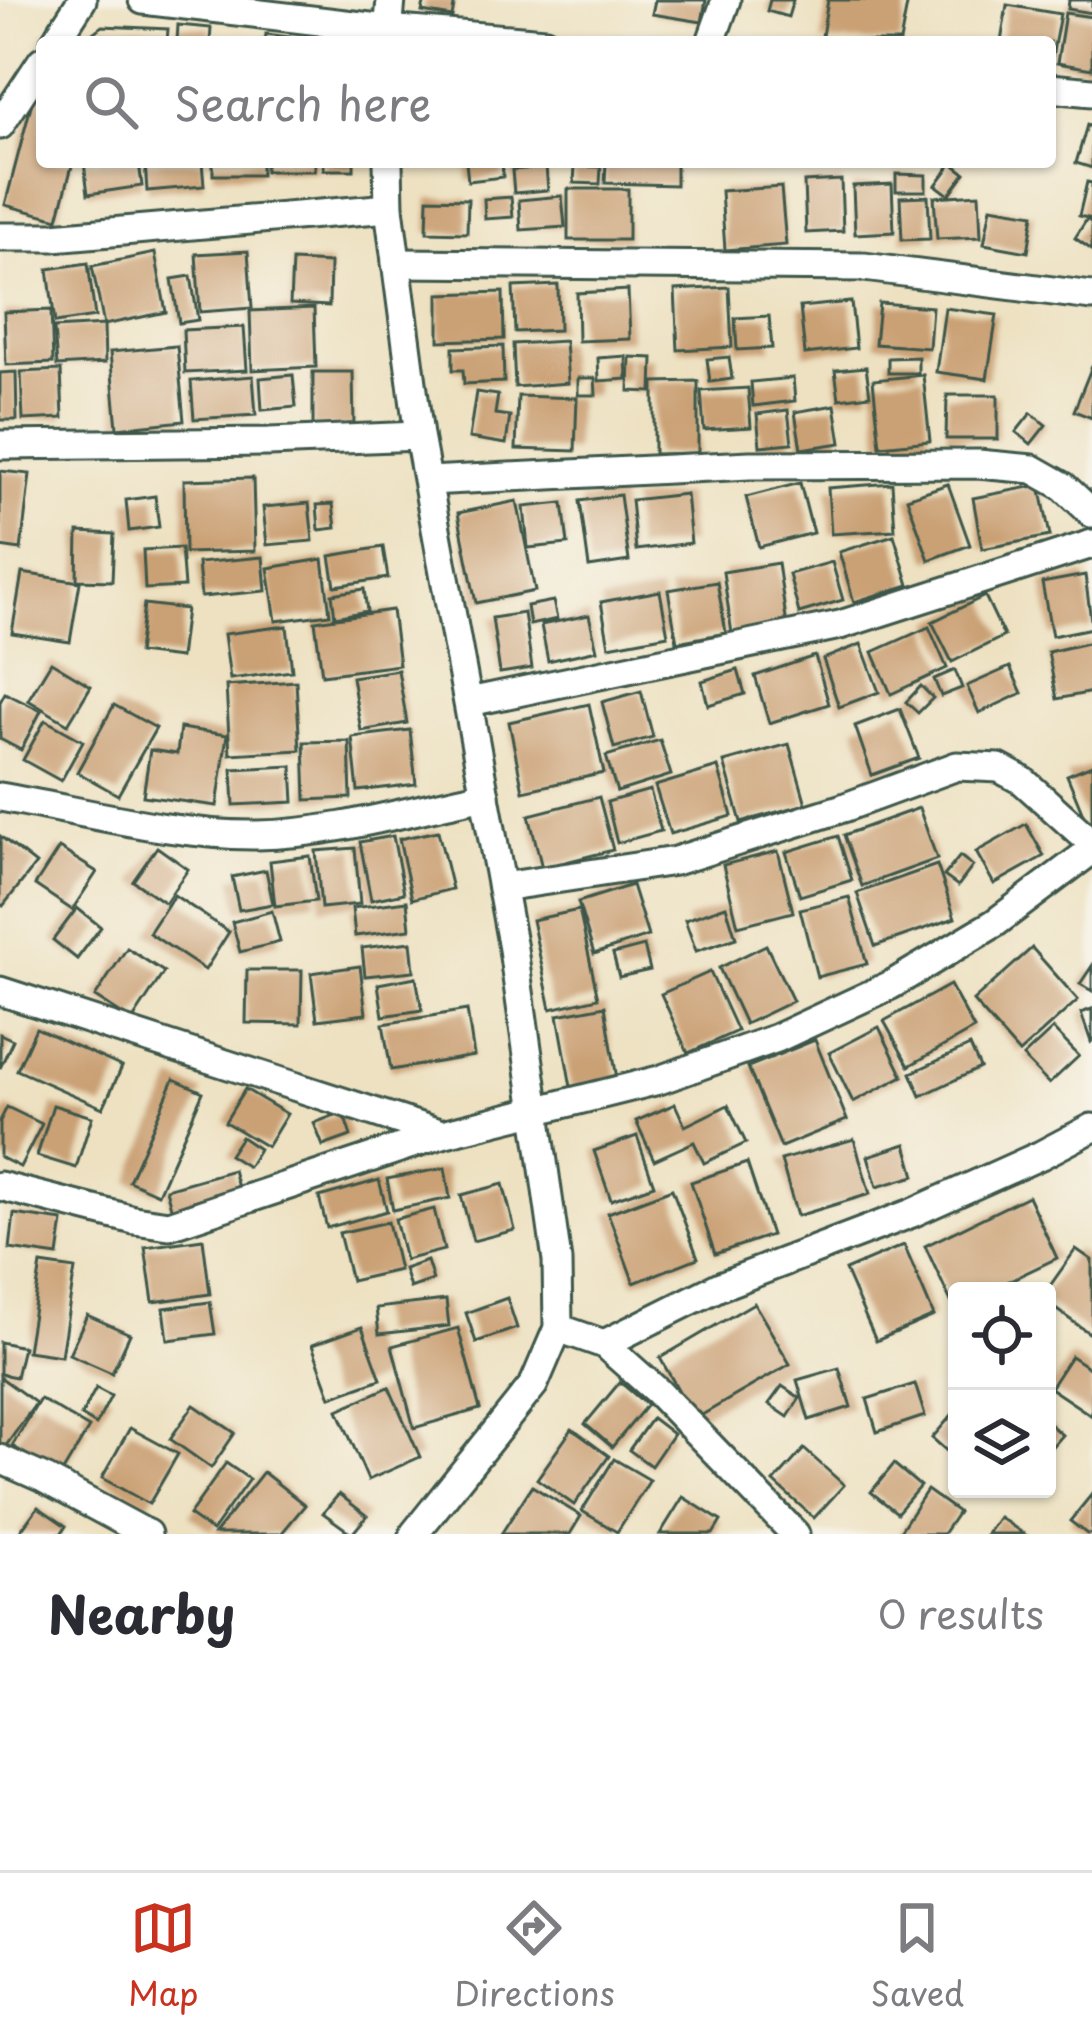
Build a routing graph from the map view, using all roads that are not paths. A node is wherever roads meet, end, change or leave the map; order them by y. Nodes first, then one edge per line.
1 (82, 0) edge
2 (143, 0) edge
3 (391, 0) edge
4 (726, 0) edge
5 (59, 36) edge
6 (387, 36) edge
7 (713, 36) edge
8 (36, 71) edge
9 (1056, 89) edge
10 (1092, 92) edge
11 (0, 125) edge
12 (388, 168) edge
13 (389, 208) junction
14 (0, 237) edge
15 (396, 263) junction
16 (1092, 296) edge
17 (419, 436) junction
18 (0, 445) edge
19 (428, 481) junction
20 (1092, 513) edge
21 (1092, 544) edge
22 (469, 702) junction
23 (485, 795) junction
24 (0, 797) edge
25 (1092, 847) edge
26 (502, 887) junction
27 (0, 991) edge
28 (537, 1112) junction
29 (1092, 1128) edge
30 (442, 1134) junction
31 (0, 1186) edge
32 (558, 1328) junction
33 (604, 1344) junction
34 (0, 1460) edge
35 (147, 1534) edge
36 (414, 1534) edge
37 (795, 1534) edge

1 - 5 street
2 - 6 street
3 - 6 street
4 - 7 street
8 - 11 street
9 - 10 street
12 - 13 street
13 - 14 street
13 - 15 street
15 - 16 street
15 - 17 street
17 - 18 street
17 - 19 street
19 - 20 street
19 - 22 street
21 - 22 street
22 - 23 street
23 - 24 street
23 - 26 street
25 - 26 street
25 - 28 street
26 - 28 street
27 - 30 street
28 - 30 street
28 - 32 street
29 - 33 street
30 - 31 street
32 - 33 street
32 - 36 street
33 - 37 street
34 - 35 street

